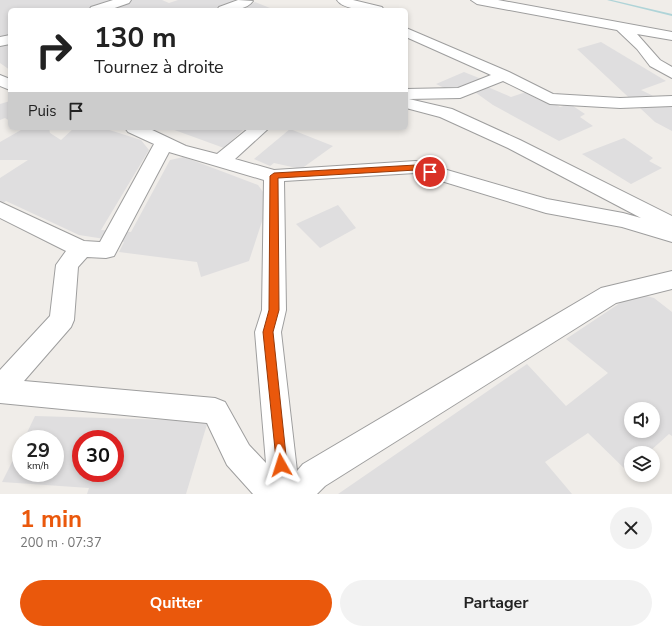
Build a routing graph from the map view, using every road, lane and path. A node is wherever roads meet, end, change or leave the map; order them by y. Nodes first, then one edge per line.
1 (125, 0) edge
2 (343, 0) edge
3 (477, 0) edge
4 (247, 1) dead end
5 (102, 8) edge
6 (229, 8) edge
7 (369, 8) edge
8 (621, 26) junction
9 (408, 33) edge
10 (672, 36) edge
11 (672, 73) edge
12 (504, 75) junction
13 (0, 80) edge
14 (8, 93) edge
15 (408, 94) edge
16 (672, 101) edge
17 (408, 104) edge
18 (138, 130) edge
19 (258, 130) edge
20 (164, 143) junction
21 (221, 161) junction
22 (274, 176) junction
23 (0, 209) edge
24 (672, 225) edge
25 (672, 234) edge
26 (81, 249) junction
27 (672, 280) edge
28 (0, 390) edge
29 (274, 494) edge
30 (284, 494) edge
31 (296, 494) edge

1 - 5 street
2 - 7 street
3 - 8 street
4 - 6 street
8 - 10 street
8 - 11 street
9 - 12 street
12 - 15 street
12 - 16 street
13 - 14 street
17 - 24 street
18 - 20 street
19 - 21 street
20 - 21 street
20 - 26 street
21 - 22 street
22 - 25 street
22 - 30 street
23 - 26 street
26 - 28 street
27 - 31 street
28 - 29 street

